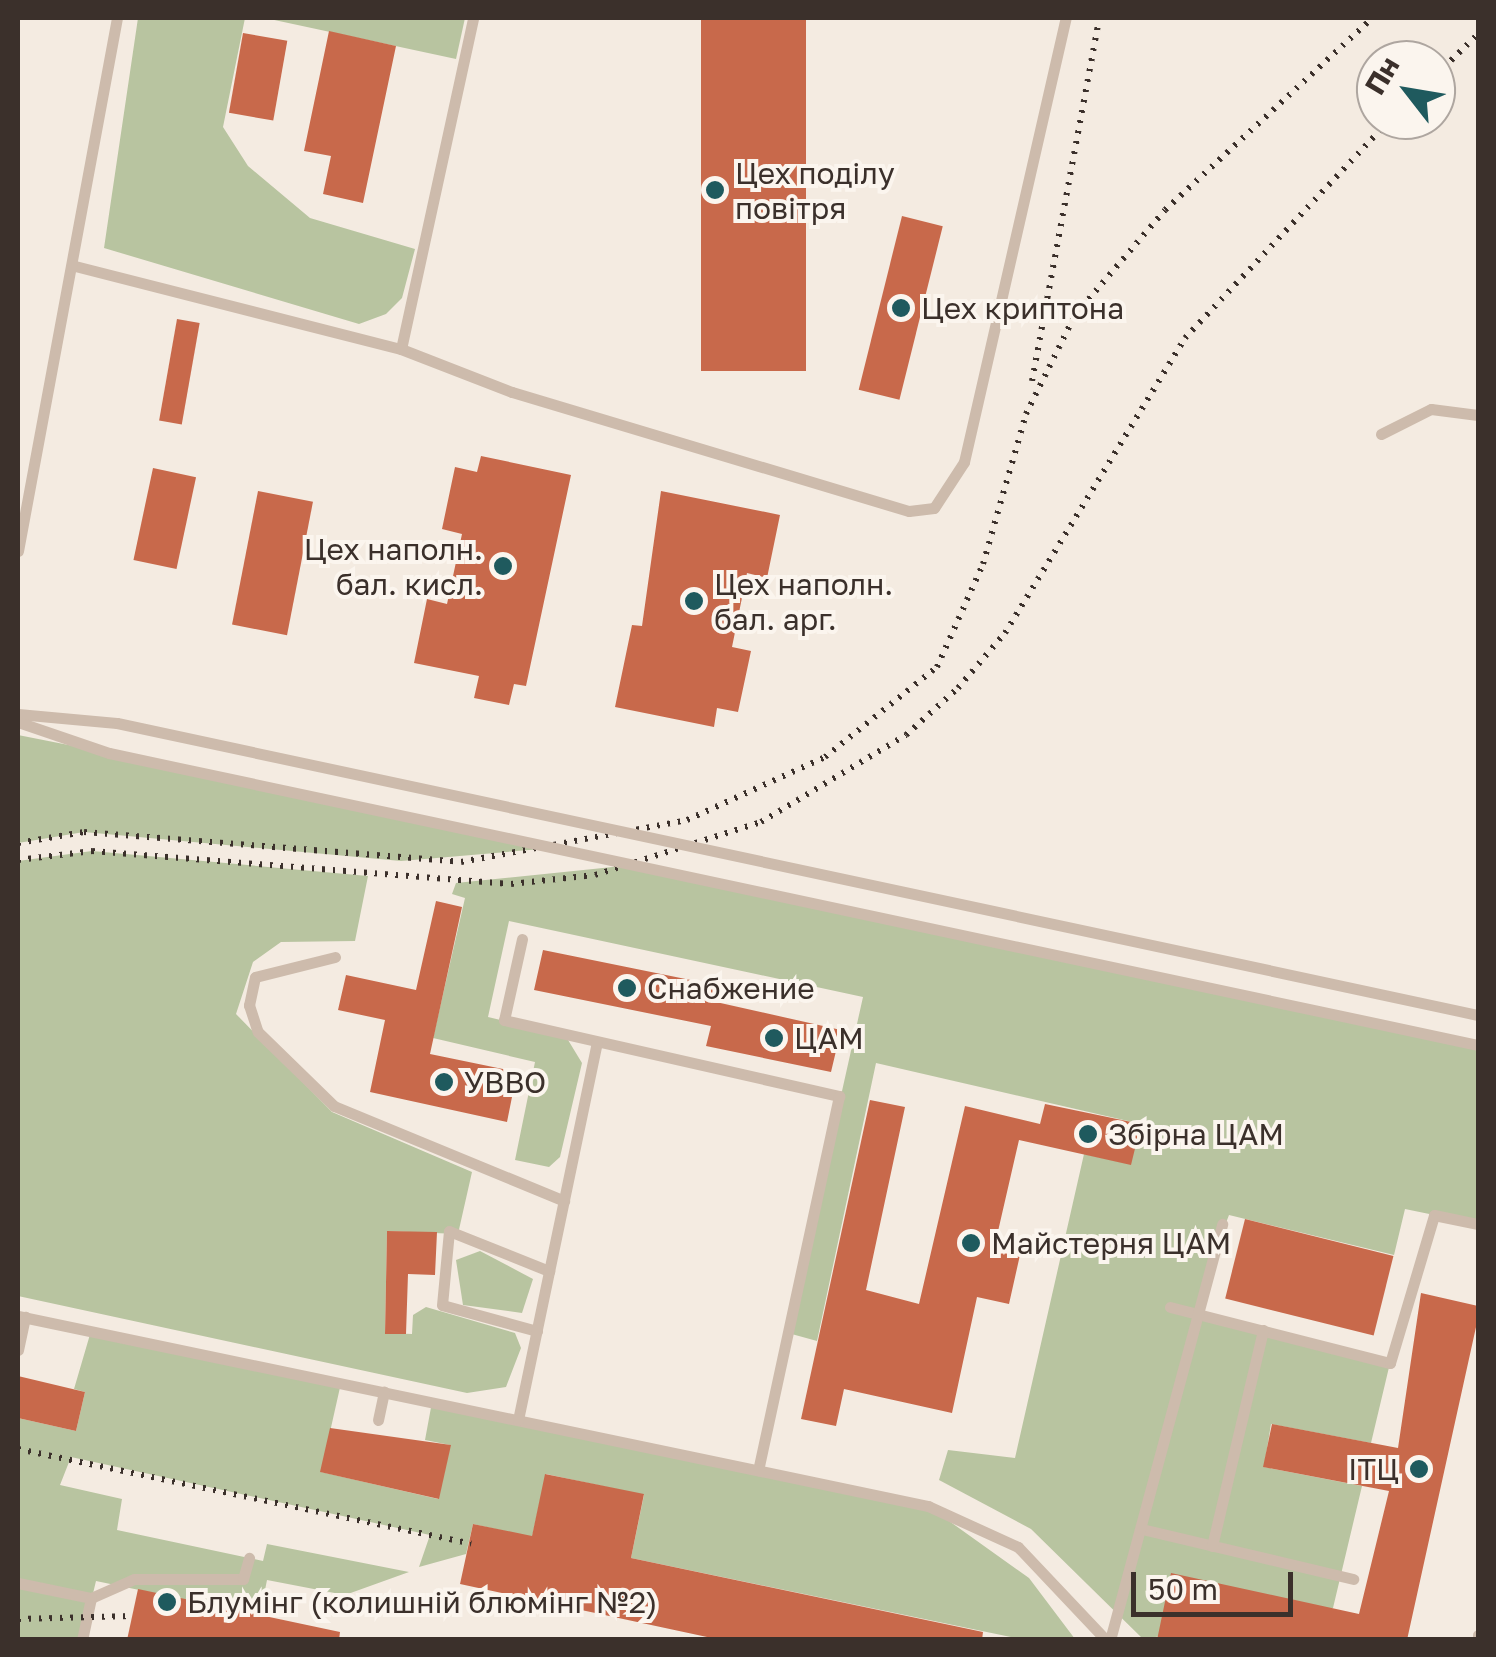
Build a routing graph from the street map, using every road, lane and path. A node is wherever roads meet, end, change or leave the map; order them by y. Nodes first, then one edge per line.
1 (117, 18) edge
2 (473, 18) edge
3 (1066, 18) edge
4 (76, 266) junction
5 (401, 349) junction
6 (1478, 415) edge
7 (1381, 434) dead end
8 (18, 552) edge
9 (18, 714) edge
10 (18, 722) edge
11 (522, 939) dead end
12 (335, 957) dead end
13 (1478, 1014) edge
14 (597, 1043) junction
15 (1478, 1045) edge
16 (564, 1201) junction
17 (1222, 1224) dead end
18 (1478, 1224) edge
19 (549, 1271) junction
20 (1170, 1306) dead end
21 (21, 1316) edge
22 (1203, 1316) junction
23 (1262, 1330) junction
24 (537, 1331) junction
25 (18, 1350) edge
26 (384, 1392) junction
27 (378, 1420) dead end
28 (518, 1420) junction
29 (758, 1470) junction
30 (1146, 1530) junction
31 (1212, 1546) junction
32 (249, 1558) dead end
33 (1353, 1579) dead end
34 (18, 1583) edge
35 (91, 1598) junction
36 (82, 1640) edge
37 (1108, 1640) edge

1 - 4 lane
2 - 5 lane
3 - 5 lane
4 - 5 lane
4 - 8 lane
6 - 7 lane
9 - 13 lane, bridge
10 - 15 lane, bridge
11 - 14 lane
12 - 16 lane
14 - 16 lane
14 - 29 lane
16 - 19 lane
17 - 22 lane
18 - 23 lane
19 - 24 lane
19 - 24 lane
20 - 22 lane
21 - 25 lane
21 - 26 lane
22 - 23 lane
22 - 30 lane
23 - 31 lane
24 - 28 lane
26 - 27 lane
26 - 28 lane
28 - 29 lane
29 - 37 lane
30 - 31 lane
30 - 37 lane
31 - 33 lane
32 - 35 lane
34 - 35 lane
35 - 36 lane

